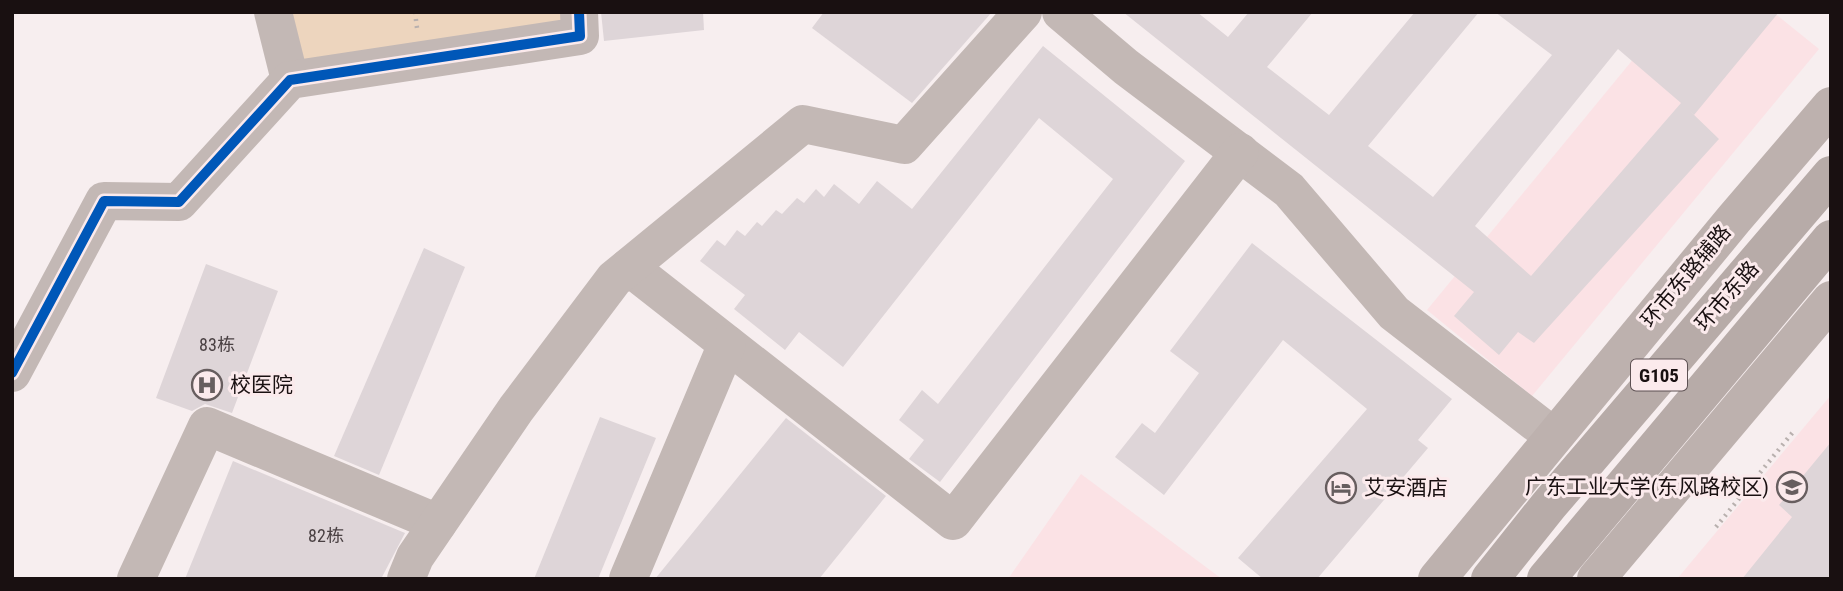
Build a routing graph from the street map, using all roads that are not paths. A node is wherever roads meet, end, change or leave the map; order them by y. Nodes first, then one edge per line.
1 (273, 12) edge
2 (579, 12) edge
3 (1023, 12) edge
4 (1061, 12) edge
5 (290, 80) junction
6 (1831, 106) edge
7 (1240, 152) junction
8 (1831, 175) edge
9 (1831, 239) edge
10 (629, 267) junction
11 (1831, 300) edge
12 (727, 344) junction
13 (12, 373) edge
14 (1553, 436) junction
15 (438, 523) junction
16 (136, 579) edge
17 (406, 579) edge
18 (628, 579) edge
19 (1437, 579) edge
20 (1490, 579) edge
21 (1546, 579) edge
22 (1596, 579) edge

1 - 5 street
2 - 5 street
3 - 10 street
4 - 7 street
5 - 13 street
6 - 14 main road, 环市东路辅路
7 - 12 street
7 - 14 street
8 - 20 highway, 环市东路 / G105
9 - 21 highway, 环市东路 / G105
10 - 12 street
10 - 15 street
11 - 22 main road
12 - 18 street
14 - 19 main road, 环市东路辅路
15 - 16 street
15 - 17 street

